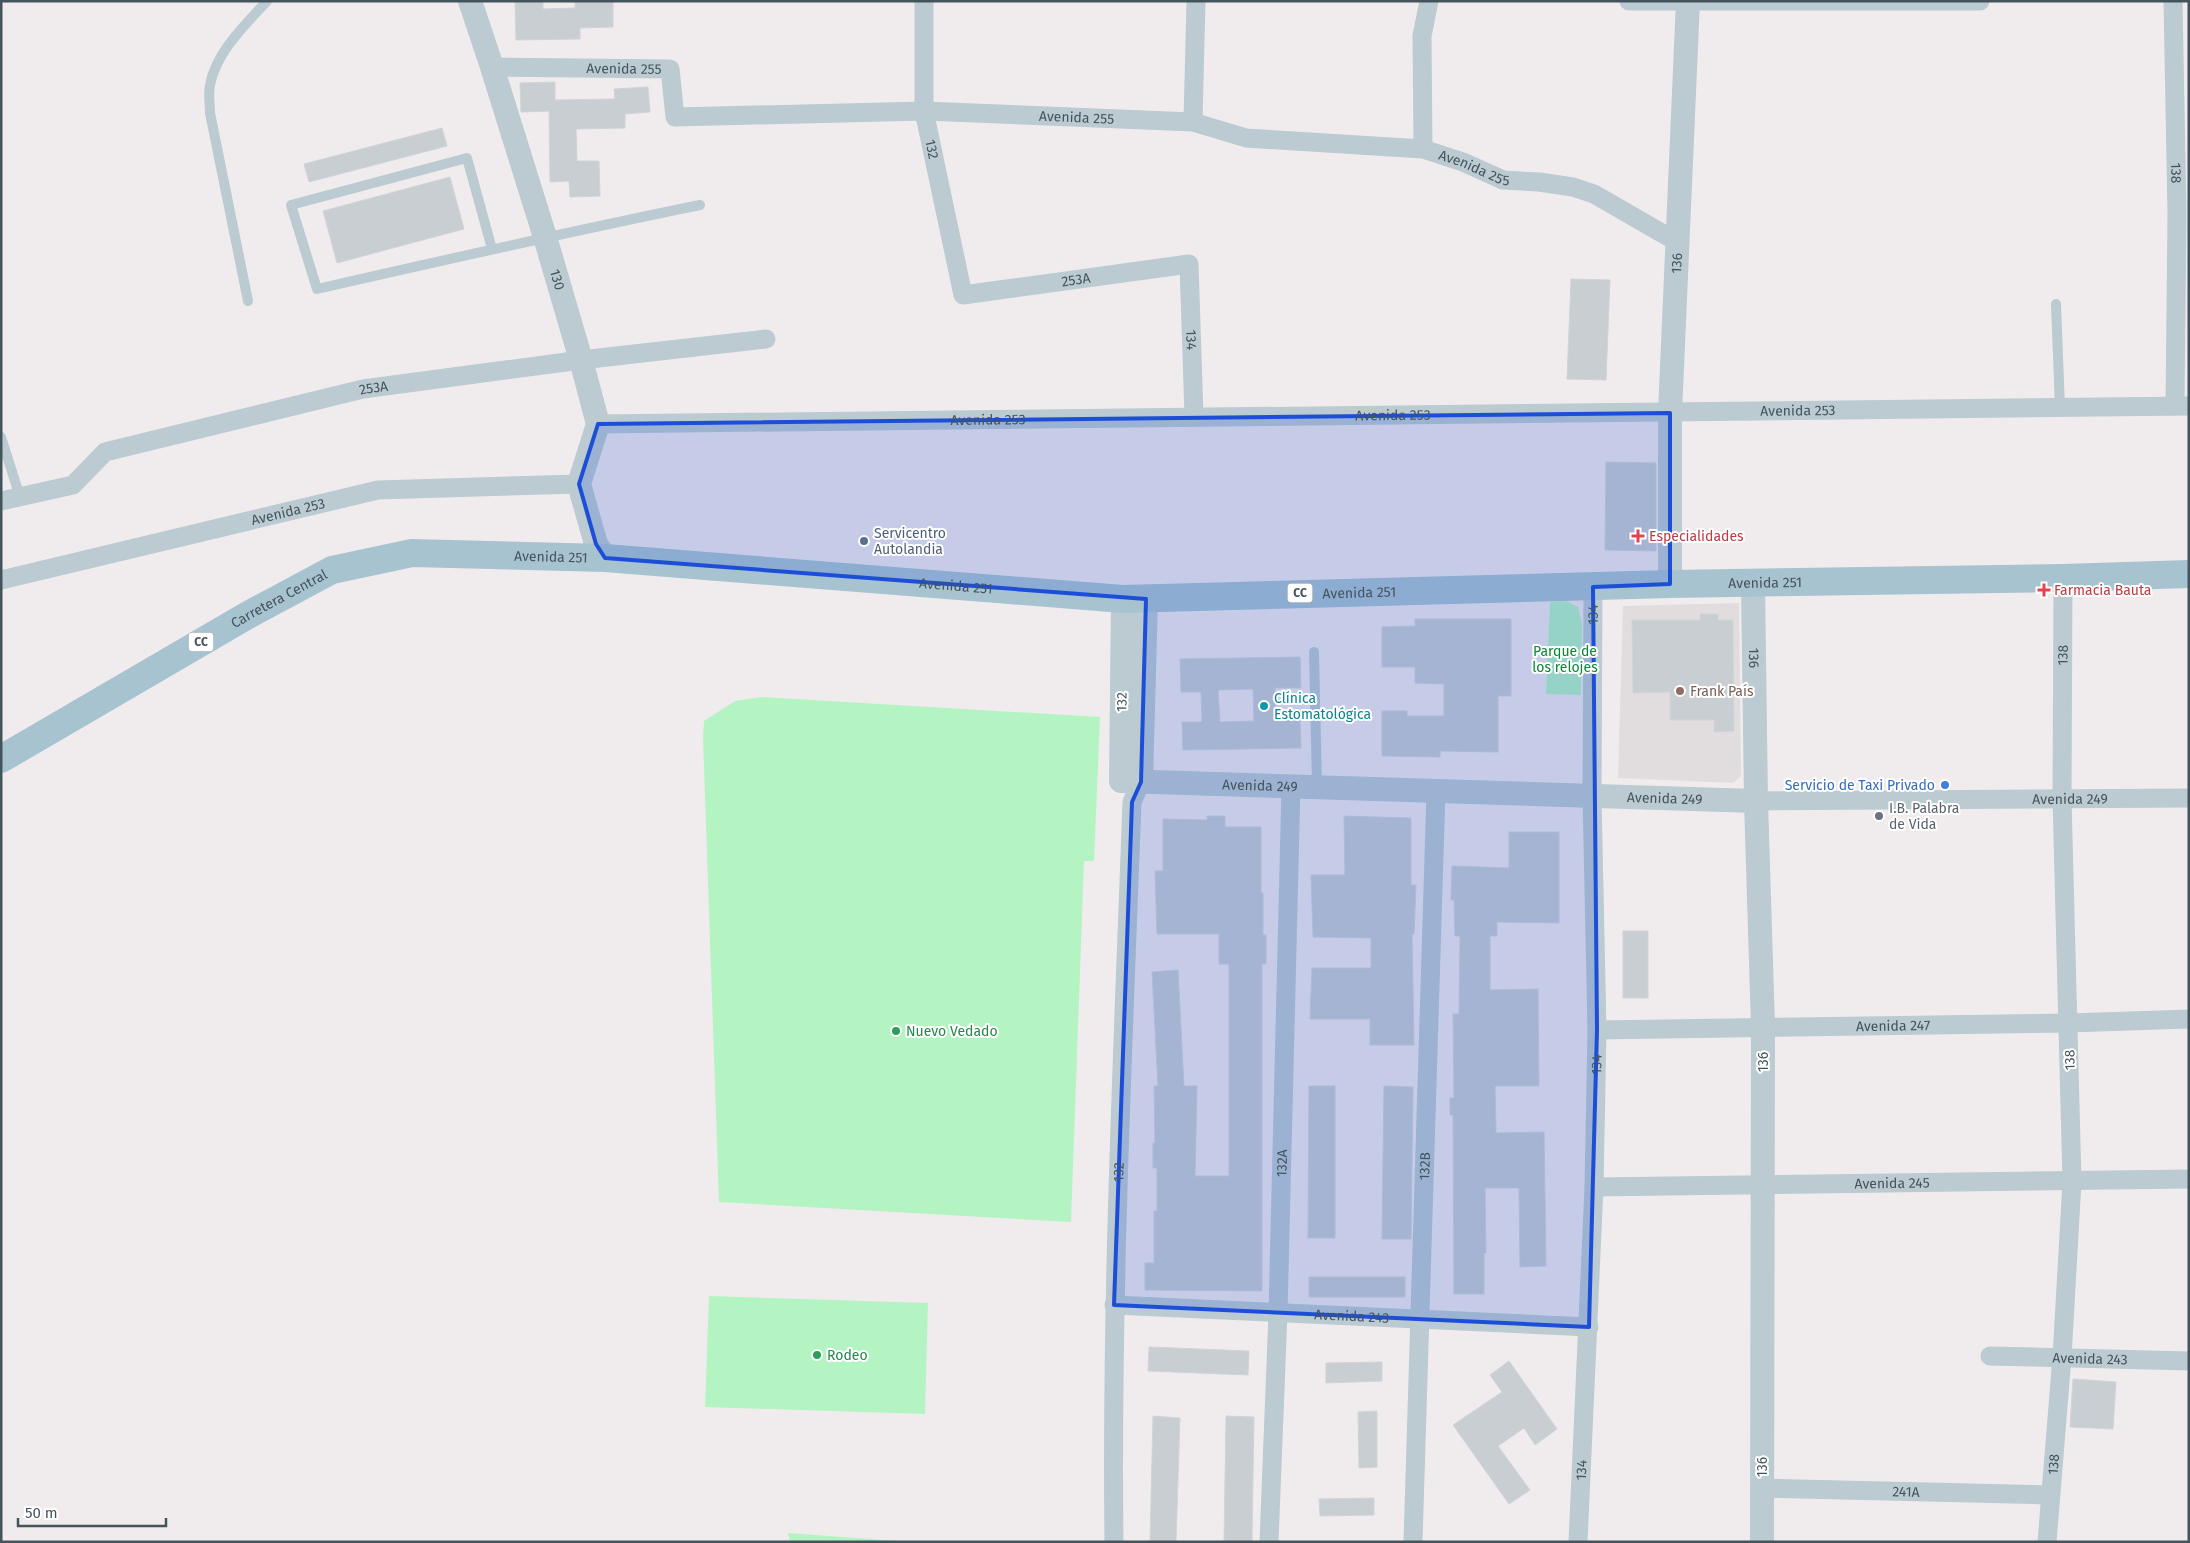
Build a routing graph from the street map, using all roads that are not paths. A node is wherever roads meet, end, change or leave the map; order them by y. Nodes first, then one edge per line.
1 (267, 1) edge
2 (470, 1) edge
3 (924, 1) edge
4 (1196, 1) edge
5 (1429, 1) edge
6 (1629, 1) edge
7 (1980, 1) edge
8 (2173, 1) edge
9 (1688, 2) edge
10 (492, 67) junction
11 (924, 110) junction
12 (1193, 122) junction
13 (1423, 149) junction
14 (700, 205) dead end
15 (2183, 214) edge
16 (545, 237) junction
17 (1679, 243) junction
18 (492, 249) junction
19 (1190, 264) joint
20 (964, 295) joint
21 (248, 301) dead end
22 (2056, 304) dead end
23 (766, 339) dead end
24 (581, 360) junction
25 (2182, 406) edge
26 (2060, 408) junction
27 (1670, 413) junction
28 (1194, 416) junction
29 (598, 424) junction
30 (1, 437) edge
31 (579, 484) junction
32 (20, 496) junction
33 (1, 501) edge
34 (412, 553) joint
35 (605, 558) junction
36 (2189, 574) edge
37 (2064, 578) junction
38 (1, 580) edge
39 (1753, 583) junction
40 (1670, 584) junction
41 (1593, 587) junction
42 (1134, 599) junction
43 (1314, 652) dead end
44 (1, 759) edge
45 (1291, 786) junction
46 (1317, 787) junction
47 (1131, 789) junction
48 (1436, 791) junction
49 (1592, 796) junction
50 (2189, 798) edge
51 (2062, 799) junction
52 (1756, 801) junction
53 (2189, 1019) edge
54 (2069, 1023) junction
55 (1763, 1027) junction
56 (1597, 1030) junction
57 (2189, 1179) edge
58 (2072, 1182) junction
59 (1763, 1185) junction
60 (1594, 1187) junction
61 (1114, 1305) junction
62 (1278, 1313) junction
63 (1421, 1319) junction
64 (1589, 1327) junction
65 (1990, 1356) dead end
66 (2062, 1357) junction
67 (2189, 1360) edge
68 (1762, 1488) junction
69 (2050, 1495) junction
70 (1114, 1542) edge
71 (1270, 1542) edge
72 (1413, 1542) edge
73 (1578, 1542) edge
74 (1762, 1542) edge
75 (2047, 1542) edge

1 - 21 lane
2 - 10 street, 130
3 - 11 street, 132
4 - 12 street
5 - 13 street
6 - 9 street
7 - 9 street
8 - 15 street, 138
9 - 17 street, 136
10 - 11 street, Avenida 255
10 - 16 street, 130
11 - 12 street, Avenida 255
11 - 20 street, 132
12 - 13 street, Avenida 255
13 - 17 street, Avenida 255
14 - 16 lane
15 - 25 street, 138
16 - 18 lane
16 - 24 street, 130
17 - 27 street, 136
18 - 18 lane
19 - 20 street, 253A
19 - 28 street, 134
22 - 26 lane
23 - 24 street, 253A
24 - 29 street, 130
24 - 32 street, 253A
25 - 26 street, Avenida 253
26 - 27 street, Avenida 253
27 - 28 street, Avenida 253
27 - 40 street, 136
28 - 29 street, Avenida 253
29 - 31 street
30 - 32 lane
31 - 35 street
31 - 38 street, Avenida 253
32 - 33 street, 253A
34 - 35 main road, Avenida 251 / CC
34 - 44 main road, Carretera Central / CC
35 - 42 main road, Avenida 251 / CC
36 - 37 main road, Avenida 251 / CC
37 - 39 main road, Avenida 251 / CC
37 - 51 street, 138
39 - 40 main road, Avenida 251 / CC
39 - 52 street, 136
40 - 41 main road, Avenida 251 / CC
41 - 42 main road, Avenida 251 / CC
41 - 49 street, 134
42 - 47 street, 132
43 - 46 lane
45 - 46 street, Avenida 249
45 - 47 street, Avenida 249
45 - 62 street, 132A
46 - 48 street, Avenida 249
47 - 61 street, 132
48 - 49 street, Avenida 249
48 - 63 street, 132B
49 - 52 street, Avenida 249
49 - 56 street, 134
50 - 51 street, Avenida 249
51 - 52 street, Avenida 249
51 - 54 street, 138
52 - 55 street, 136
53 - 54 street, Avenida 247
54 - 55 street, Avenida 247
54 - 58 street, 138
55 - 56 street, Avenida 247
55 - 59 street, 136
56 - 60 street, 134
57 - 58 street, Avenida 245
58 - 59 street, Avenida 245
58 - 66 street, 138
59 - 60 street, Avenida 245
59 - 68 street, 136
60 - 64 street, 134
61 - 62 street, Avenida 243
61 - 70 street, 132
62 - 63 street, Avenida 243
62 - 71 street, 132A
63 - 64 street, Avenida 243
63 - 72 street, 132B
64 - 73 street, 134
65 - 66 street, Avenida 243
66 - 67 street, Avenida 243
66 - 69 street, 138
68 - 69 street, 241A
68 - 74 street, 136
69 - 75 street, 138

